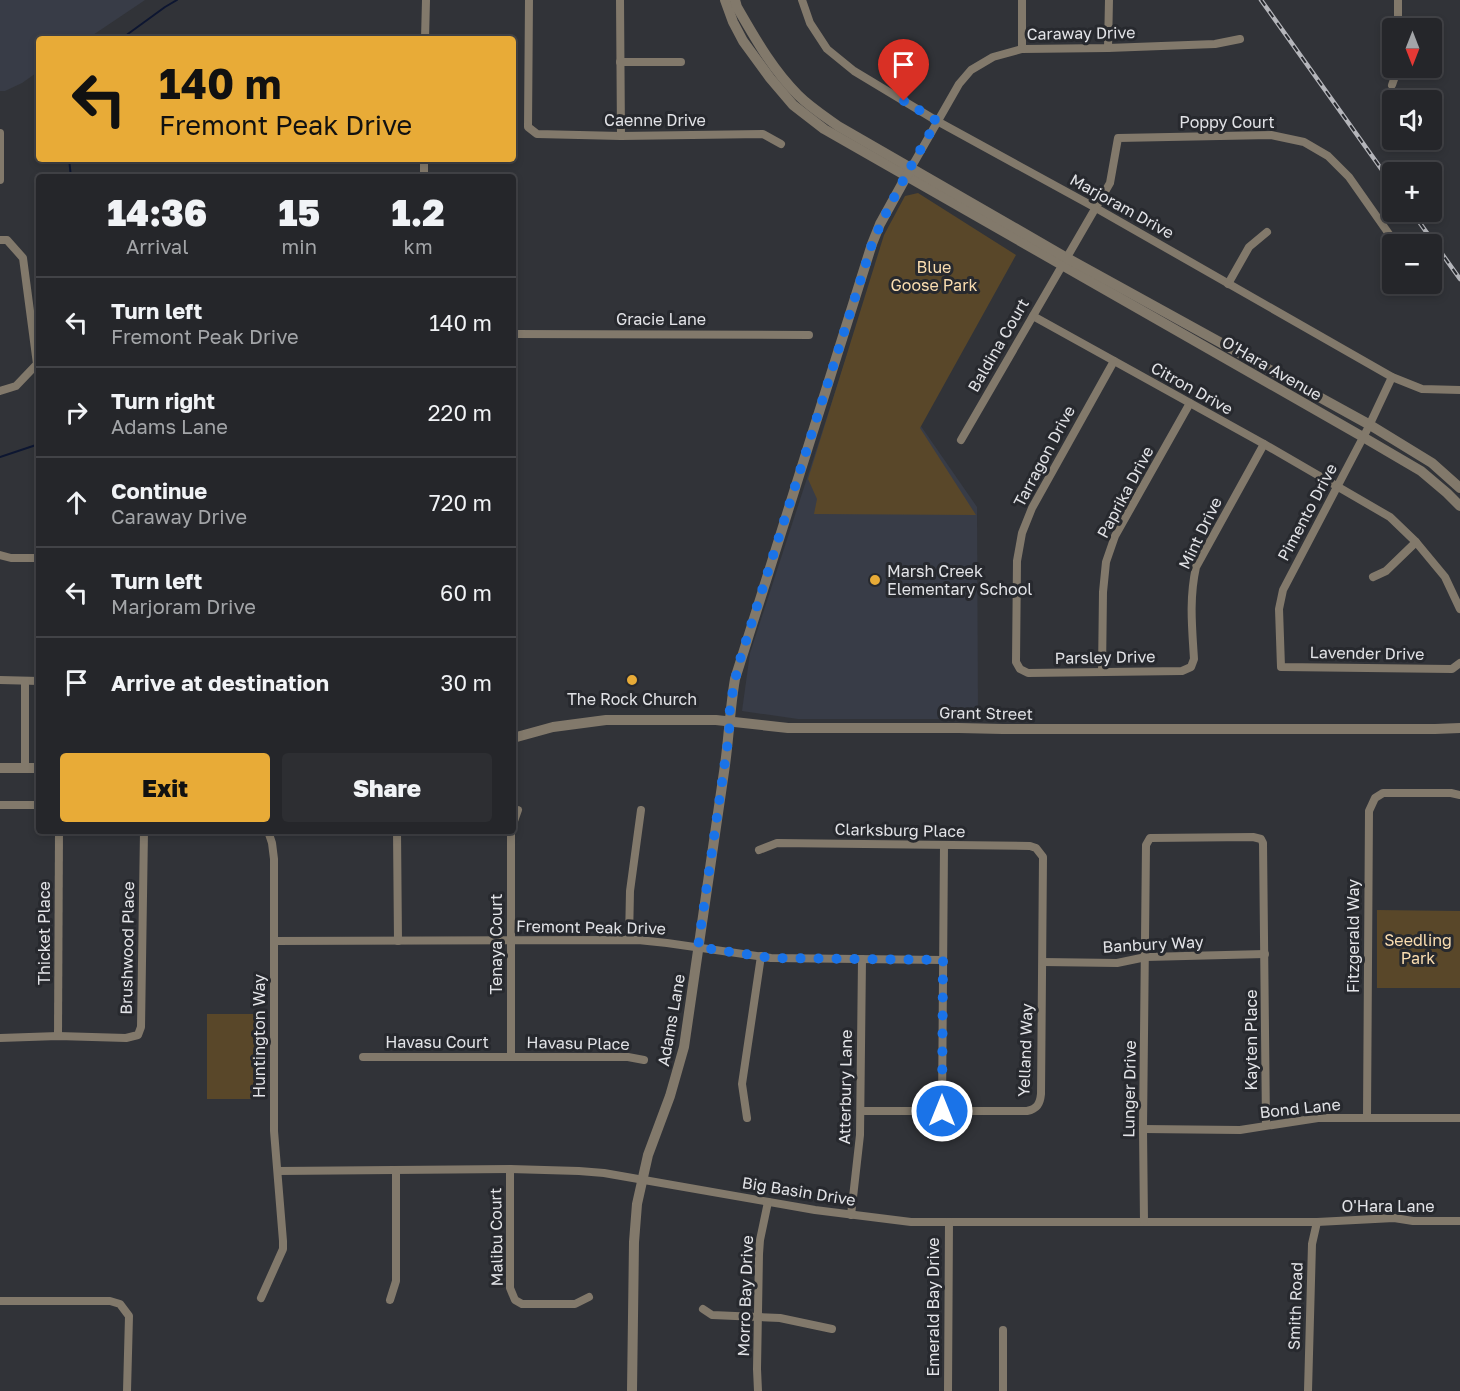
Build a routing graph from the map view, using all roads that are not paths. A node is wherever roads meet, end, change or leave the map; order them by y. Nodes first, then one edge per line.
1 (426, 0) edge
2 (529, 0) edge
3 (620, 0) edge
4 (725, 0) edge
5 (735, 0) edge
6 (802, 0) edge
7 (1022, 0) edge
8 (1109, 0) edge
9 (1398, 0) edge
10 (1398, 18) edge
11 (425, 36) edge
12 (1240, 39) dead end
13 (1108, 48) junction
14 (1022, 49) junction
15 (620, 62) junction
16 (681, 62) dead end
17 (1394, 78) edge
18 (1392, 85) dead end
19 (937, 121) junction
20 (0, 133) edge
21 (621, 136) junction
22 (1118, 138) joint
23 (781, 144) dead end
24 (908, 172) junction
25 (0, 180) edge
26 (1096, 208) junction
27 (1267, 232) dead end
28 (1389, 234) edge
29 (0, 240) edge
30 (1064, 262) junction
31 (1228, 284) junction
32 (1033, 316) junction
33 (516, 334) edge
34 (809, 335) dead end
35 (36, 356) edge
36 (1114, 361) junction
37 (36, 365) edge
38 (1392, 377) junction
39 (1460, 390) edge
40 (0, 391) edge
41 (1190, 403) junction
42 (1370, 425) junction
43 (1363, 437) junction
44 (961, 440) dead end
45 (1264, 444) junction
46 (1337, 486) junction
47 (1460, 488) edge
48 (1460, 506) edge
49 (1416, 542) junction
50 (0, 555) edge
51 (36, 558) edge
52 (1373, 577) dead end
53 (1460, 609) edge
54 (1460, 663) edge
55 (1281, 667) joint
56 (1182, 671) joint
57 (1102, 672) junction
58 (1028, 673) joint
59 (0, 680) edge
60 (25, 681) junction
61 (36, 681) edge
62 (730, 721) junction
63 (1460, 728) edge
64 (516, 737) edge
65 (0, 768) edge
66 (25, 768) junction
67 (36, 768) edge
68 (1460, 795) edge
69 (0, 805) edge
70 (36, 805) edge
71 (518, 810) dead end
72 (641, 810) dead end
73 (516, 816) edge
74 (59, 834) edge
75 (144, 834) edge
76 (269, 834) edge
77 (397, 834) edge
78 (511, 834) edge
79 (944, 845) junction
80 (759, 850) dead end
81 (1040, 852) joint
82 (511, 940) junction
83 (629, 940) junction
84 (274, 941) junction
85 (398, 941) junction
86 (698, 947) junction
87 (1265, 954) junction
88 (760, 956) junction
89 (1146, 957) junction
90 (862, 959) junction
91 (943, 960) junction
92 (1043, 962) junction
93 (58, 1036) junction
94 (0, 1038) edge
95 (363, 1057) dead end
96 (511, 1057) junction
97 (645, 1060) dead end
98 (861, 1111) junction
99 (942, 1111) junction
100 (747, 1118) dead end
101 (1367, 1118) junction
102 (1460, 1118) edge
103 (1266, 1125) junction
104 (1143, 1129) junction
105 (510, 1169) junction
106 (396, 1170) junction
107 (278, 1171) junction
108 (642, 1180) junction
109 (768, 1202) junction
110 (851, 1215) junction
111 (1460, 1221) edge
112 (949, 1222) junction
113 (1144, 1222) junction
114 (1317, 1222) junction
115 (589, 1297) dead end
116 (261, 1298) dead end
117 (390, 1300) dead end
118 (0, 1301) edge
119 (703, 1309) dead end
120 (758, 1317) junction
121 (832, 1329) dead end
122 (1003, 1330) dead end
123 (127, 1391) edge
124 (632, 1391) edge
125 (758, 1391) edge
126 (948, 1391) edge
127 (1003, 1391) edge
128 (1308, 1391) edge

1 - 11 street
2 - 21 street, Caenne Drive
3 - 15 street
4 - 24 street, O'Hara Avenue
5 - 24 street, O'Hara Avenue
6 - 19 street, Marjoram Drive
7 - 14 street
8 - 13 street
9 - 10 street
12 - 13 street, Caraway Drive
13 - 14 street, Caraway Drive
14 - 19 street, Caraway Drive
15 - 16 street
15 - 21 street
17 - 18 street
19 - 24 street, Caraway Drive
19 - 26 street, Marjoram Drive
20 - 25 street
21 - 23 street, Caenne Drive
22 - 26 street, Baldina Court
22 - 28 street, Poppy Court
24 - 30 street, O'Hara Avenue
24 - 62 street, Adams Lane
26 - 30 street, Baldina Court
26 - 31 street, Marjoram Drive
27 - 31 street
29 - 35 street
30 - 32 street, Baldina Court
30 - 42 street, O'Hara Avenue
30 - 43 street, O'Hara Avenue
31 - 38 street, Marjoram Drive
32 - 36 street, Citron Drive
32 - 44 street, Baldina Court
33 - 34 street, Gracie Lane
36 - 41 street, Citron Drive
36 - 58 street, Tarragon Drive
37 - 40 street
38 - 39 street, Marjoram Drive
38 - 42 street, Pimento Drive
41 - 45 street, Citron Drive
41 - 57 street, Paprika Drive
42 - 43 street, Pimento Drive
42 - 47 street, O'Hara Avenue
43 - 46 street, Pimento Drive
43 - 48 street, O'Hara Avenue
45 - 46 street, Citron Drive
45 - 56 street, Mint Drive
46 - 49 street, Citron Drive
46 - 55 street, Pimento Drive
49 - 52 street
49 - 53 street, Citron Drive
50 - 51 street
54 - 55 street, Lavender Drive
56 - 57 street, Parsley Drive
57 - 58 street, Parsley Drive
59 - 60 street
60 - 61 street
60 - 66 street
62 - 63 street, Grant Street
62 - 64 street, Grant Street
62 - 86 street, Adams Lane
65 - 66 street
66 - 67 street
68 - 101 street, Fitzgerald Way
69 - 70 street
71 - 73 street
72 - 83 street
74 - 93 street, Thicket Place
75 - 93 street, Brushwood Place
76 - 84 street, Huntington Way
77 - 85 street
78 - 82 street, Tenaya Court
79 - 80 street, Clarksburg Place
79 - 81 street, Clarksburg Place
79 - 91 street
81 - 92 street, Yelland Way
82 - 83 street, Fremont Peak Drive
82 - 85 street, Fremont Peak Drive
82 - 96 street, Tenaya Court
83 - 86 street, Fremont Peak Drive
84 - 85 street, Fremont Peak Drive
84 - 107 street, Huntington Way
86 - 88 street, Fremont Peak Drive
86 - 108 street, Adams Lane
87 - 89 street, Banbury Way
87 - 89 street, Kayten Place
87 - 103 street, Kayten Place
88 - 90 street, Fremont Peak Drive
88 - 100 street
89 - 92 street, Banbury Way
89 - 104 street, Lunger Drive
90 - 91 street, Fremont Peak Drive
90 - 98 street, Atterbury Lane
91 - 99 street
92 - 99 street, Yelland Way
93 - 94 street, Brushwood Place
95 - 96 street, Havasu Court
96 - 97 street, Havasu Place
98 - 99 street, Yelland Way
98 - 110 street, Atterbury Lane
101 - 102 street, Bond Lane
101 - 103 street, Bond Lane
103 - 104 street, Bond Lane
104 - 113 street, Lunger Drive
105 - 106 street, Big Basin Drive
105 - 108 street, Big Basin Drive
105 - 115 street, Malibu Court
106 - 107 street, Big Basin Drive
106 - 117 street
107 - 116 street, Huntington Way
108 - 109 street, Big Basin Drive
108 - 124 street, Adams Lane
109 - 110 street, Big Basin Drive
109 - 120 street, Morro Bay Drive
110 - 112 street, Big Basin Drive
111 - 114 street, O'Hara Lane
112 - 113 street, Big Basin Drive
112 - 126 street, Emerald Bay Drive
113 - 114 street, Big Basin Drive
114 - 128 street, Smith Road
118 - 123 street
119 - 120 street
120 - 121 street
120 - 125 street, Morro Bay Drive
122 - 127 street

